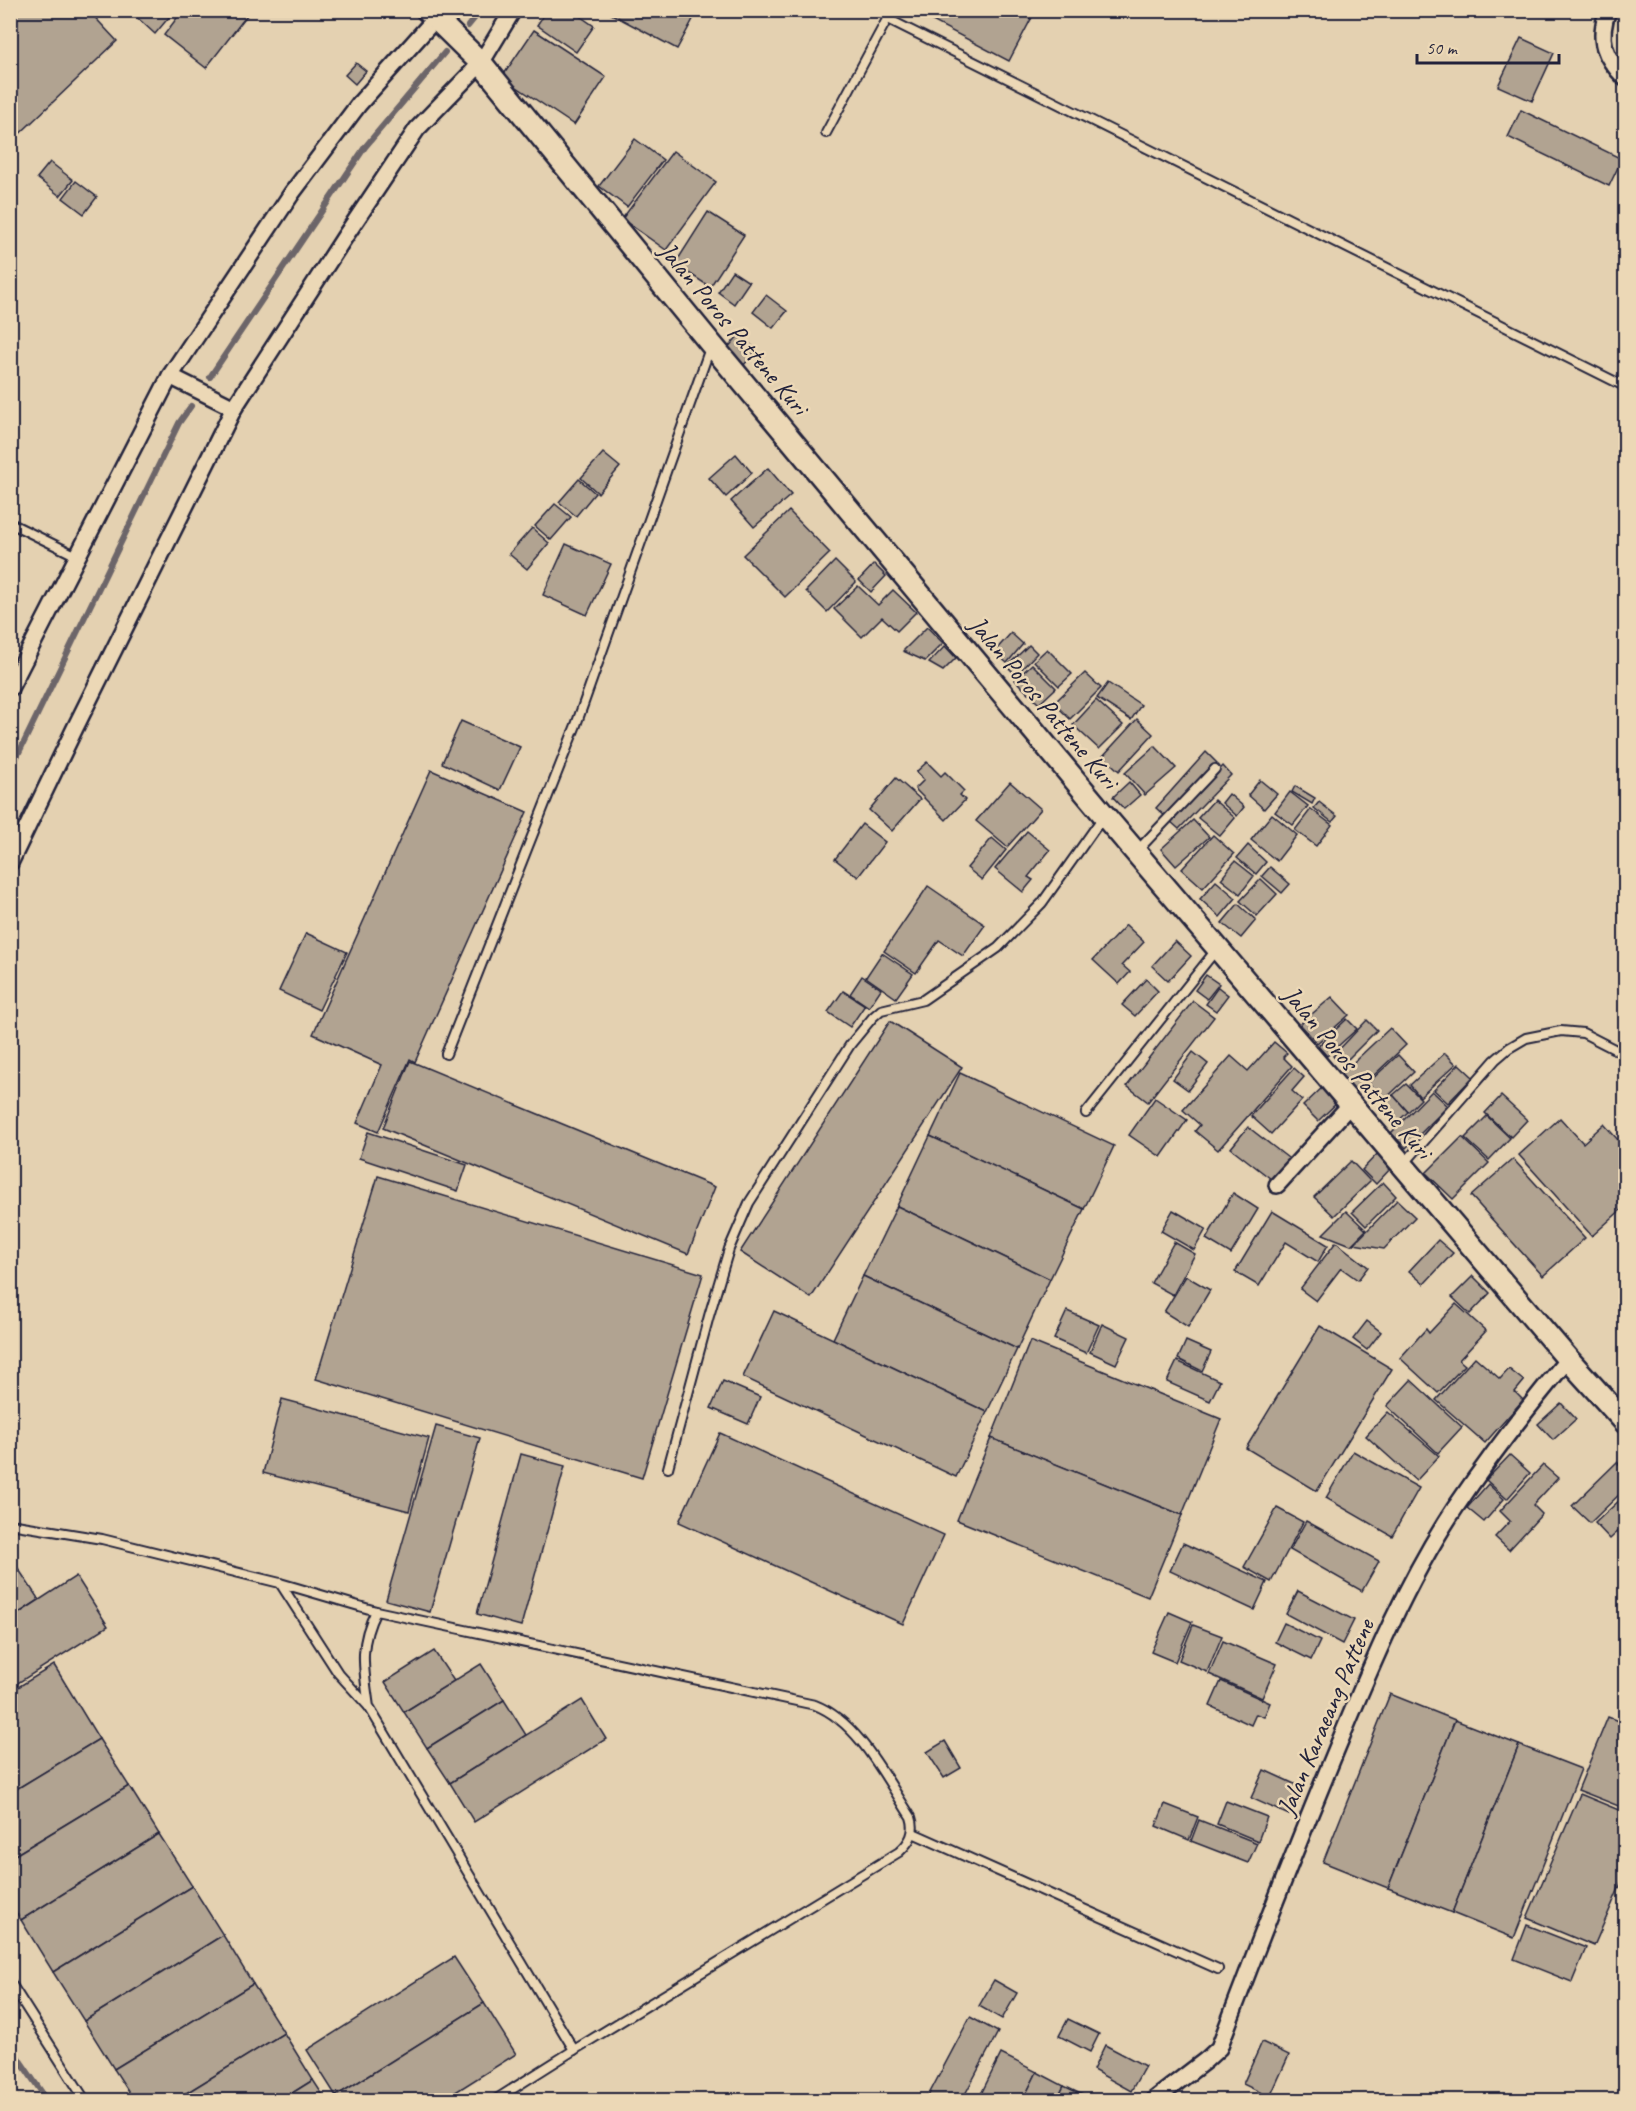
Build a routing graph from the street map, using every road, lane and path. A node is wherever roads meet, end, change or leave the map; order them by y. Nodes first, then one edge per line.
1 (513, 10) edge
2 (892, 10) edge
3 (1608, 10) edge
4 (435, 14) edge
5 (888, 19) junction
6 (481, 63) junction
7 (1626, 79) edge
8 (826, 133) dead end
9 (711, 344) junction
10 (170, 376) junction
11 (1626, 387) edge
12 (234, 408) junction
13 (10, 523) edge
14 (79, 556) junction
15 (10, 688) edge
16 (1215, 769) dead end
17 (1104, 815) junction
18 (1136, 852) junction
19 (10, 863) edge
20 (1217, 948) junction
21 (446, 1054) dead end
22 (1626, 1055) edge
23 (1350, 1105) junction
24 (1086, 1113) dead end
25 (1402, 1166) junction
26 (1277, 1185) dead end
27 (1568, 1359) junction
28 (1626, 1423) edge
29 (668, 1468) dead end
30 (10, 1524) edge
31 (280, 1583) junction
32 (376, 1611) junction
33 (369, 1707) junction
34 (913, 1833) junction
35 (1218, 1969) dead end
36 (10, 1982) edge
37 (574, 2050) junction
38 (85, 2100) edge
39 (495, 2100) edge
40 (1154, 2100) edge

1 - 6 street
2 - 5 lane
3 - 7 street
4 - 6 street, Jalan Poros Pattene Kuri
4 - 10 street
5 - 8 lane
5 - 11 lane
6 - 9 street, Jalan Poros Pattene Kuri
6 - 12 street
9 - 17 street, Jalan Poros Pattene Kuri
9 - 21 lane
10 - 12 street
10 - 14 street
12 - 19 street
13 - 14 lane
14 - 15 street
16 - 18 lane
17 - 18 street, Jalan Poros Pattene Kuri
17 - 29 lane
18 - 20 street, Jalan Poros Pattene Kuri
20 - 23 street, Jalan Poros Pattene Kuri
20 - 24 lane
22 - 25 lane
23 - 25 street, Jalan Poros Pattene Kuri
23 - 26 street
25 - 27 street, Jalan Poros Pattene Kuri
27 - 28 street, Jalan Poros Pattene Kuri
27 - 40 street, Jalan Karaeang Pattene
30 - 31 lane
31 - 32 lane
31 - 33 lane
32 - 33 lane
32 - 34 lane
33 - 37 lane
34 - 35 lane
34 - 37 lane
36 - 38 lane
37 - 39 lane

